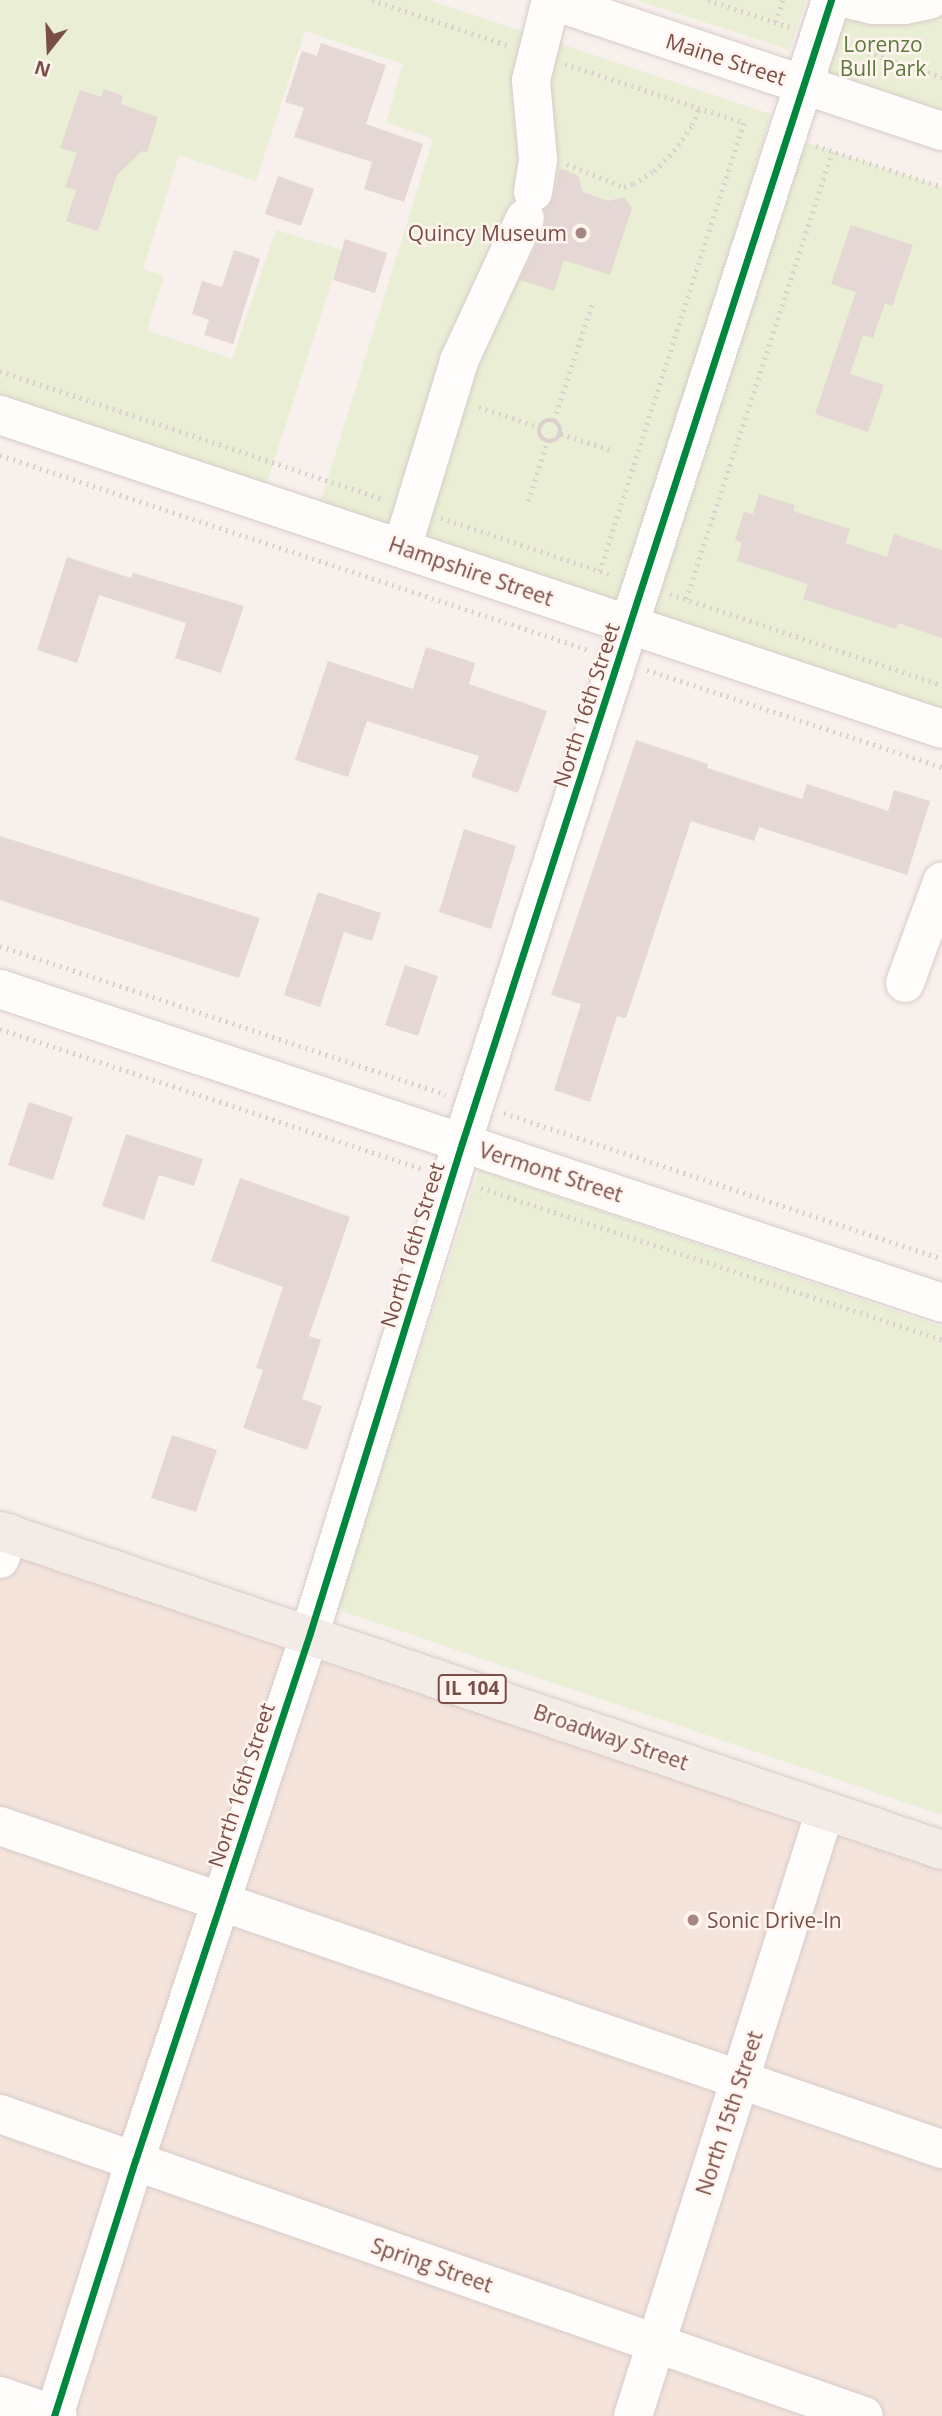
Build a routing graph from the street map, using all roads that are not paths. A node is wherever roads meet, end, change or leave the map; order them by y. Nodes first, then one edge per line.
1 (551, 0) edge
2 (831, 0) edge
3 (852, 0) edge
4 (929, 0) edge
5 (804, 85) junction
6 (942, 131) edge
7 (0, 415) edge
8 (401, 548) junction
9 (625, 643) junction
10 (942, 729) edge
11 (938, 908) edge
12 (905, 983) dead end
13 (0, 989) edge
14 (462, 1143) junction
15 (942, 1303) edge
16 (3, 1541) edge
17 (310, 1633) junction
18 (825, 1811) junction
19 (0, 1826) edge
20 (942, 1850) edge
21 (220, 1903) junction
22 (740, 2079) junction
23 (0, 2114) edge
24 (942, 2149) edge
25 (135, 2161) junction
26 (656, 2343) junction
27 (0, 2396) edge
28 (55, 2416) edge
29 (633, 2416) edge
30 (864, 2416) edge

1 - 5 street, Maine Street
1 - 8 street
2 - 5 street, North 16th Street
3 - 4 street
5 - 6 street, Maine Street
5 - 9 street, North 16th Street
7 - 8 street, Hampshire Street
8 - 9 street, Hampshire Street
9 - 10 street, Hampshire Street
9 - 14 street, North 16th Street
11 - 12 street
13 - 14 street, Vermont Street
14 - 15 street, Vermont Street
14 - 17 street, North 16th Street
16 - 17 main road, Broadway Street / IL 104
17 - 18 main road, Broadway Street / IL 104
17 - 21 street, North 16th Street
18 - 20 main road, Broadway Street / IL 104
18 - 22 street, North 15th Street
19 - 21 street
21 - 22 street
21 - 25 street, North 16th Street
22 - 24 street
22 - 26 street, North 15th Street
23 - 25 street, Spring Street
25 - 26 street, Spring Street
25 - 28 street, North 16th Street
26 - 29 street, North 15th Street
26 - 30 street, Spring Street
27 - 28 street

